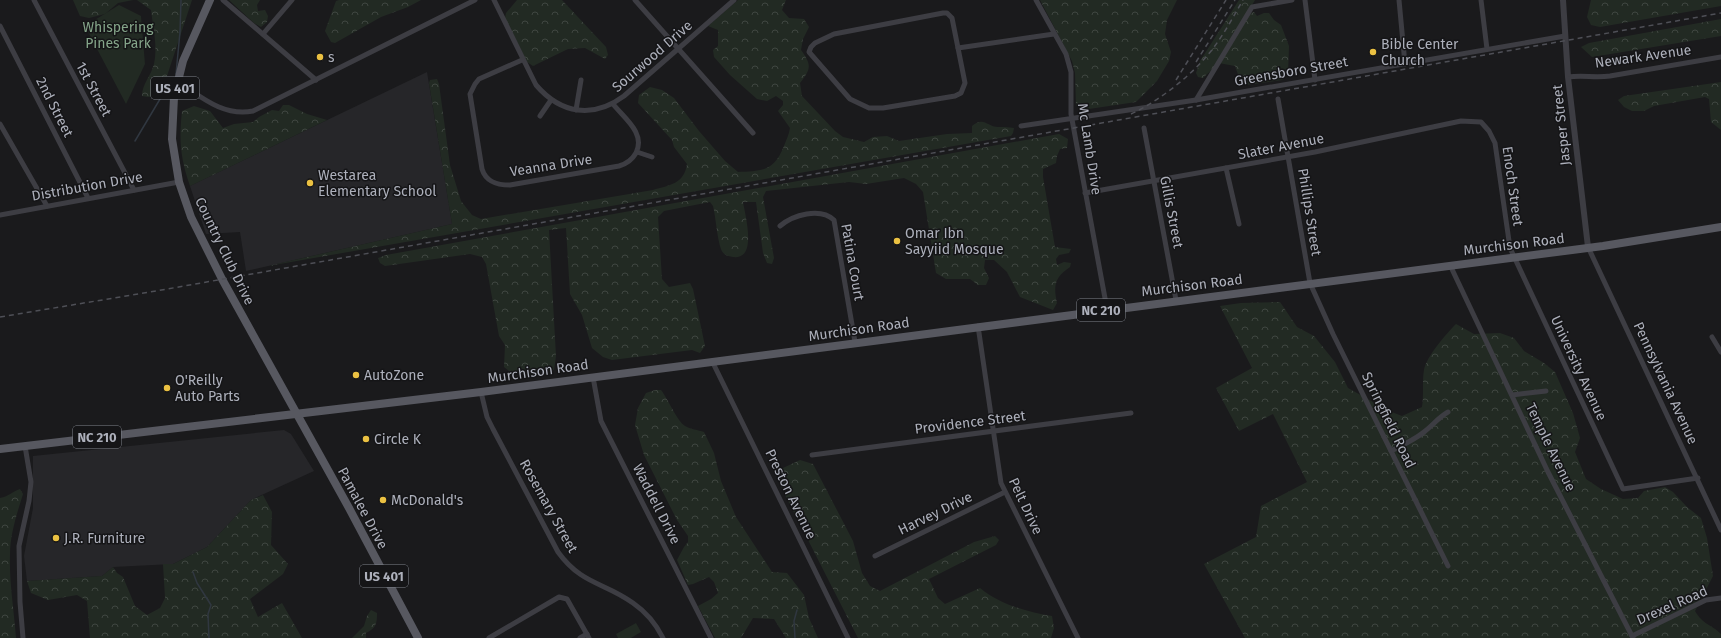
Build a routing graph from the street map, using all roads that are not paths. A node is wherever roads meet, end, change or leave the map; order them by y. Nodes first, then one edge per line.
1 (34, 0) edge
2 (210, 0) edge
3 (223, 0) edge
4 (292, 0) edge
5 (475, 0) edge
6 (494, 0) edge
7 (635, 0) edge
8 (734, 0) edge
9 (1036, 0) edge
10 (1292, 0) edge
11 (1305, 0) edge
12 (1399, 0) edge
13 (1481, 0) edge
14 (1563, 0) edge
15 (0, 26) edge
16 (263, 34) junction
17 (1054, 34) junction
18 (1565, 36) junction
19 (958, 48) junction
20 (679, 49) junction
21 (1487, 49) junction
22 (1721, 57) edge
23 (522, 60) junction
24 (1406, 64) junction
25 (1568, 77) junction
26 (316, 80) junction
27 (581, 80) dead end
28 (1314, 80) junction
29 (177, 81) junction
30 (1278, 98) dead end
31 (551, 100) junction
32 (1196, 100) junction
33 (613, 104) junction
34 (576, 110) junction
35 (540, 116) dead end
36 (1072, 118) junction
37 (1481, 122) joint
38 (0, 124) edge
39 (1021, 126) dead end
40 (1144, 128) dead end
41 (753, 133) dead end
42 (636, 152) junction
43 (652, 157) dead end
44 (1289, 157) junction
45 (1226, 168) junction
46 (1154, 181) junction
47 (178, 182) junction
48 (134, 190) junction
49 (1085, 193) junction
50 (88, 198) junction
51 (47, 206) junction
52 (0, 215) edge
53 (1239, 224) dead end
54 (780, 226) dead end
55 (1721, 228) edge
56 (1588, 247) junction
57 (1514, 257) junction
58 (1450, 265) junction
59 (1310, 283) junction
60 (1176, 300) junction
61 (1107, 309) junction
62 (978, 326) junction
63 (1712, 337) dead end
64 (855, 342) junction
65 (1721, 352) edge
66 (712, 361) junction
67 (593, 377) junction
68 (1546, 391) dead end
69 (481, 392) junction
70 (1512, 395) junction
71 (1448, 412) dead end
72 (295, 413) junction
73 (1131, 413) dead end
74 (993, 431) junction
75 (25, 446) junction
76 (0, 449) edge
77 (1391, 450) junction
78 (812, 455) dead end
79 (1698, 478) junction
80 (1005, 492) junction
81 (1721, 530) edge
82 (876, 556) dead end
83 (1448, 566) dead end
84 (1721, 598) edge
85 (588, 636) edge
86 (1633, 637) edge
87 (23, 638) edge
88 (418, 638) edge
89 (489, 638) edge
90 (580, 638) edge
91 (663, 638) edge
92 (711, 638) edge
93 (848, 638) edge
94 (1078, 638) edge

1 - 48 street, 1st Street
2 - 29 main road, Country Club Drive / US 401
3 - 16 street
4 - 16 street
5 - 26 street
6 - 23 street, Sourwood Drive
7 - 20 street
8 - 20 street, Sourwood Drive
9 - 17 street, Mc Lamb Drive
10 - 32 street
11 - 28 street
12 - 24 street
13 - 21 street
14 - 18 street, Jasper Street
15 - 50 street, 2nd Street
16 - 26 street
17 - 19 street
17 - 36 street, Mc Lamb Drive
18 - 21 street, Greensboro Street
18 - 25 street, Jasper Street
19 - 19 street
20 - 33 street, Sourwood Drive
20 - 41 street
21 - 24 street, Greensboro Street
22 - 25 street, Newark Avenue
23 - 31 street, Sourwood Drive
23 - 42 street, Veanna Drive
24 - 28 street, Greensboro Street
25 - 56 street, Jasper Street
26 - 29 street
27 - 34 street
28 - 32 street, Greensboro Street
29 - 47 main road, Country Club Drive / US 401
30 - 44 street, Phillips Street
31 - 34 street, Sourwood Drive
31 - 35 street
32 - 36 street, Greensboro Street
33 - 34 street, Sourwood Drive
33 - 42 street
36 - 39 street, Greensboro Street
36 - 49 street, Mc Lamb Drive
37 - 44 street, Slater Avenue
37 - 57 street, Enoch Street
38 - 51 street
40 - 46 street, Gillis Street
42 - 43 street
44 - 45 street, Slater Avenue
44 - 59 street, Phillips Street
45 - 46 street, Slater Avenue
45 - 53 street
46 - 49 street, Slater Avenue
46 - 60 street, Gillis Street
47 - 48 street, Distribution Drive
47 - 72 main road, Country Club Drive / US 401
48 - 50 street, Distribution Drive
49 - 61 street, Mc Lamb Drive
50 - 51 street, Distribution Drive
51 - 52 street, Distribution Drive
54 - 64 street, Patina Court
55 - 56 main road, Murchison Road / NC 210
56 - 57 main road, Murchison Road / NC 210
56 - 79 street, Pennsylvania Avenue
57 - 58 main road, Murchison Road / NC 210
57 - 79 street, University Avenue
58 - 59 main road, Murchison Road / NC 210
58 - 70 street, Temple Avenue
59 - 60 main road, Murchison Road / NC 210
59 - 77 street, Springfield Road
60 - 61 main road, Murchison Road / NC 210
61 - 62 main road, Murchison Road / NC 210
62 - 64 main road, Murchison Road / NC 210
62 - 74 street, Pelt Drive
63 - 65 street
64 - 66 main road, Murchison Road / NC 210
66 - 67 main road, Murchison Road / NC 210
66 - 93 street, Preston Avenue
67 - 69 main road, Murchison Road / NC 210
67 - 92 street, Waddell Drive
68 - 70 street
69 - 72 main road, Murchison Road / NC 210
69 - 91 street, Rosemary Street
70 - 86 street, Temple Avenue
71 - 77 street
72 - 75 main road, Murchison Road / NC 210
72 - 88 main road, Pamalee Drive / US 401
73 - 74 street, Providence Street
74 - 78 street, Providence Street
74 - 80 street, Pelt Drive
75 - 76 main road, Murchison Road / NC 210
75 - 87 street
77 - 83 street, Springfield Road
79 - 81 street, Pennsylvania Avenue
80 - 82 street, Harvey Drive
80 - 94 street, Pelt Drive
84 - 86 street, Drexel Road
85 - 89 street
85 - 90 street

